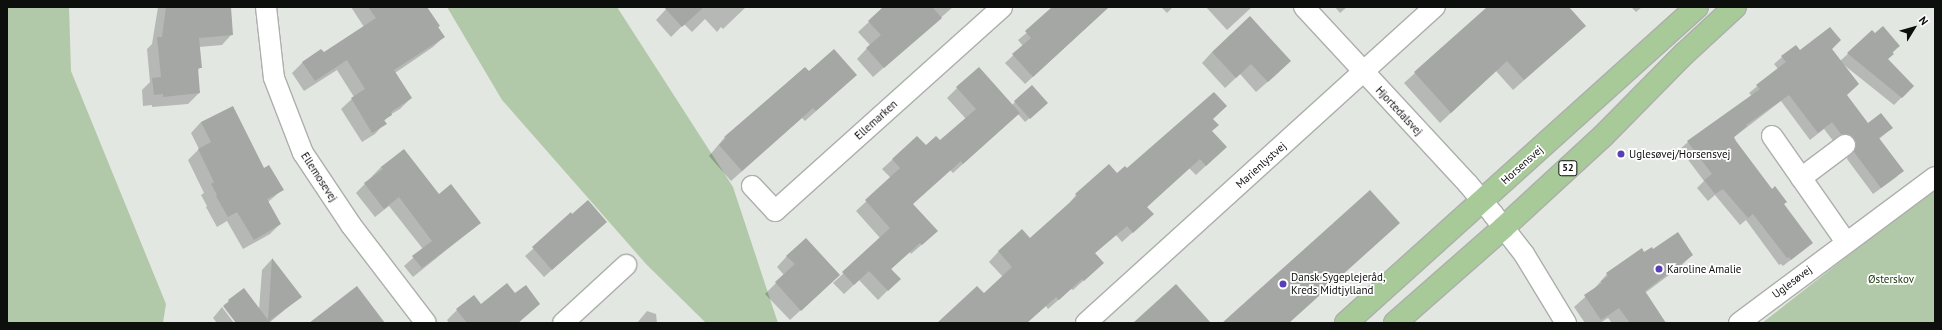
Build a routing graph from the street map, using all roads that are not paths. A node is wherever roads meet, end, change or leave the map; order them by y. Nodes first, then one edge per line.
1 (266, 7) edge
2 (1002, 7) edge
3 (1304, 7) edge
4 (1435, 7) edge
5 (1697, 7) edge
6 (1735, 7) edge
7 (1364, 73) junction
8 (1772, 136) dead end
9 (1845, 145) dead end
10 (1935, 177) edge
11 (1801, 178) junction
12 (752, 186) dead end
13 (1493, 214) junction
14 (1846, 242) junction
15 (626, 265) dead end
16 (426, 323) edge
17 (563, 323) edge
18 (1086, 323) edge
19 (1346, 323) edge
20 (1395, 323) edge
21 (1566, 323) edge
22 (1739, 323) edge

1 - 16 street, Ellemosevej
2 - 12 street, Ellemarken
3 - 7 street, Hjortedalsvej
4 - 7 street, Marienlystvej
5 - 13 main road, Horsensvej / 52
6 - 13 main road, Horsensvej / 52
7 - 13 street, Hjortedalsvej
7 - 18 street, Marienlystvej
8 - 11 street
9 - 11 street
10 - 14 street, Uglesøvej
11 - 14 street
13 - 19 main road, Horsensvej / 52
13 - 20 main road, Horsensvej / 52
13 - 21 street
14 - 22 street, Uglesøvej
15 - 17 street

